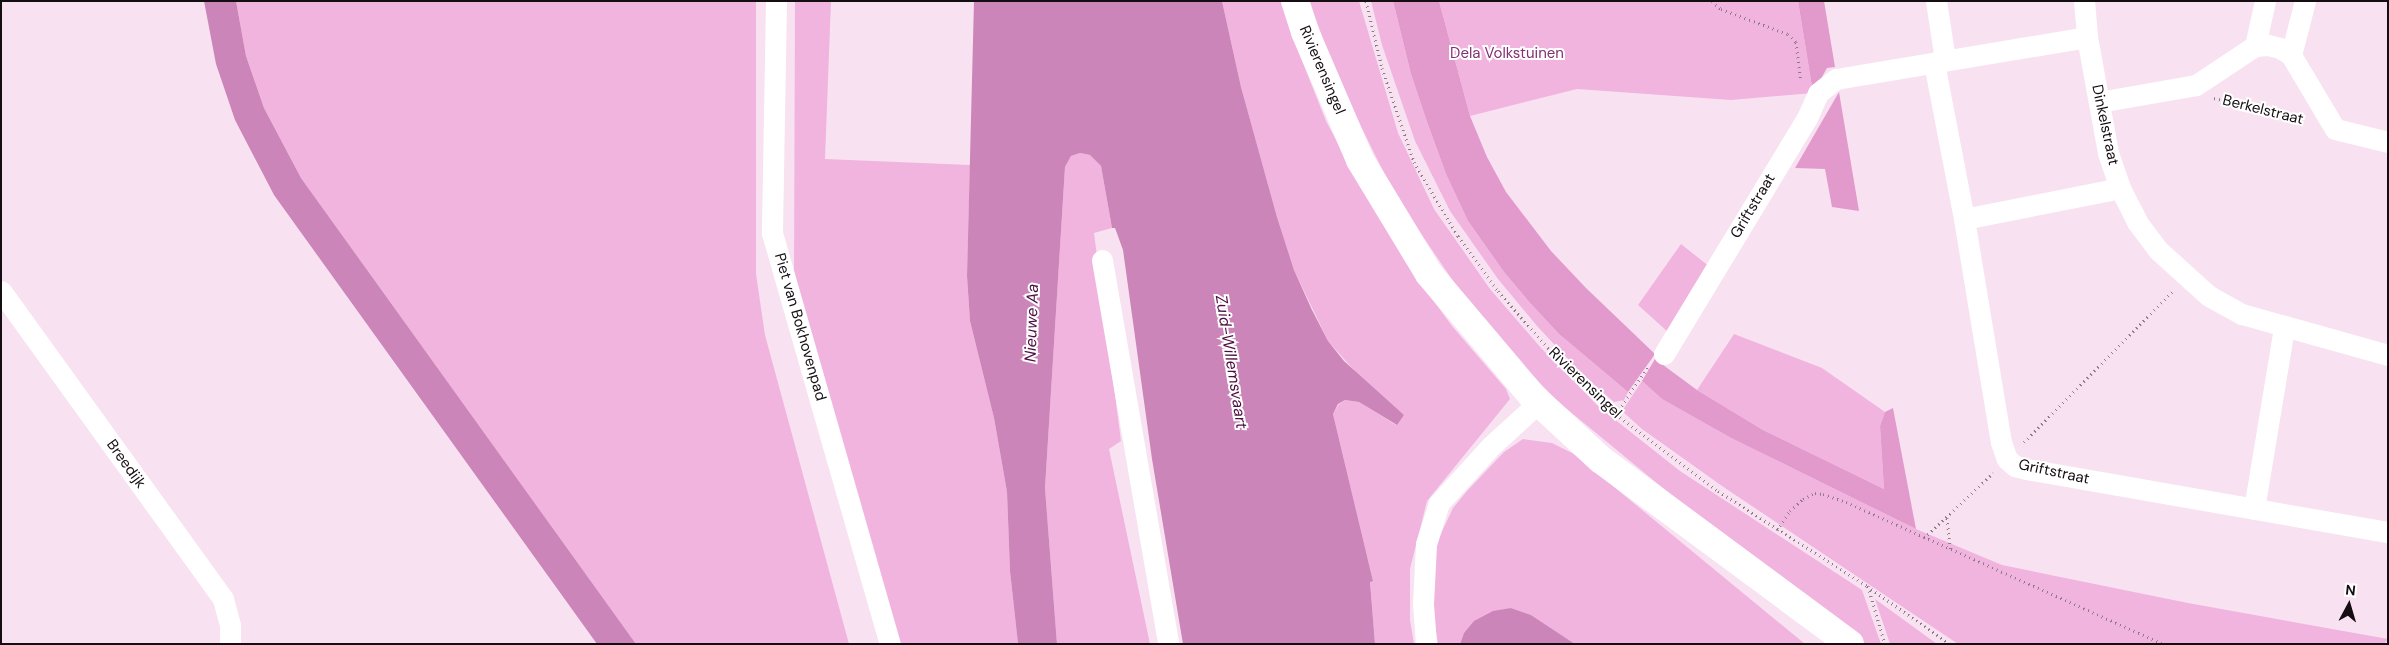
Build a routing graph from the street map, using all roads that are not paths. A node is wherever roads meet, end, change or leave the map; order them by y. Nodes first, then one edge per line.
1 (776, 1) edge
2 (1295, 1) edge
3 (1936, 1) edge
4 (2084, 1) edge
5 (2265, 1) edge
6 (2304, 1) edge
7 (2087, 37) junction
8 (2255, 46) junction
9 (2291, 55) junction
10 (1940, 61) junction
11 (2099, 102) junction
12 (2388, 142) edge
13 (2120, 188) junction
14 (1964, 218) junction
15 (1102, 260) dead end
16 (1, 291) edge
17 (2284, 328) junction
18 (1664, 354) road end
19 (2388, 354) edge
20 (1539, 402) junction
21 (2254, 508) junction
22 (2388, 532) edge
23 (230, 644) edge
24 (890, 644) edge
25 (1168, 644) edge
26 (1426, 644) edge
27 (1850, 644) edge

1 - 24 street, Piet van Bokhovenpad
2 - 20 main road, Rivierensingel
3 - 10 street, Griftstraat
4 - 7 street, Dinkelstraat
5 - 8 street
6 - 9 street
7 - 10 street, Griftstraat
7 - 11 street, Dinkelstraat
8 - 9 street
8 - 11 street, Berkelstraat
9 - 12 street, Berkelstraat
10 - 14 street, Griftstraat
10 - 18 street, Griftstraat
11 - 13 street, Dinkelstraat
13 - 14 street
13 - 17 street, Dinkelstraat
14 - 21 street, Griftstraat
15 - 25 street
16 - 23 street, Breedijk
17 - 19 street, Dinkelstraat
17 - 21 street
20 - 26 street
20 - 27 main road, Rivierensingel
21 - 22 street, Griftstraat

